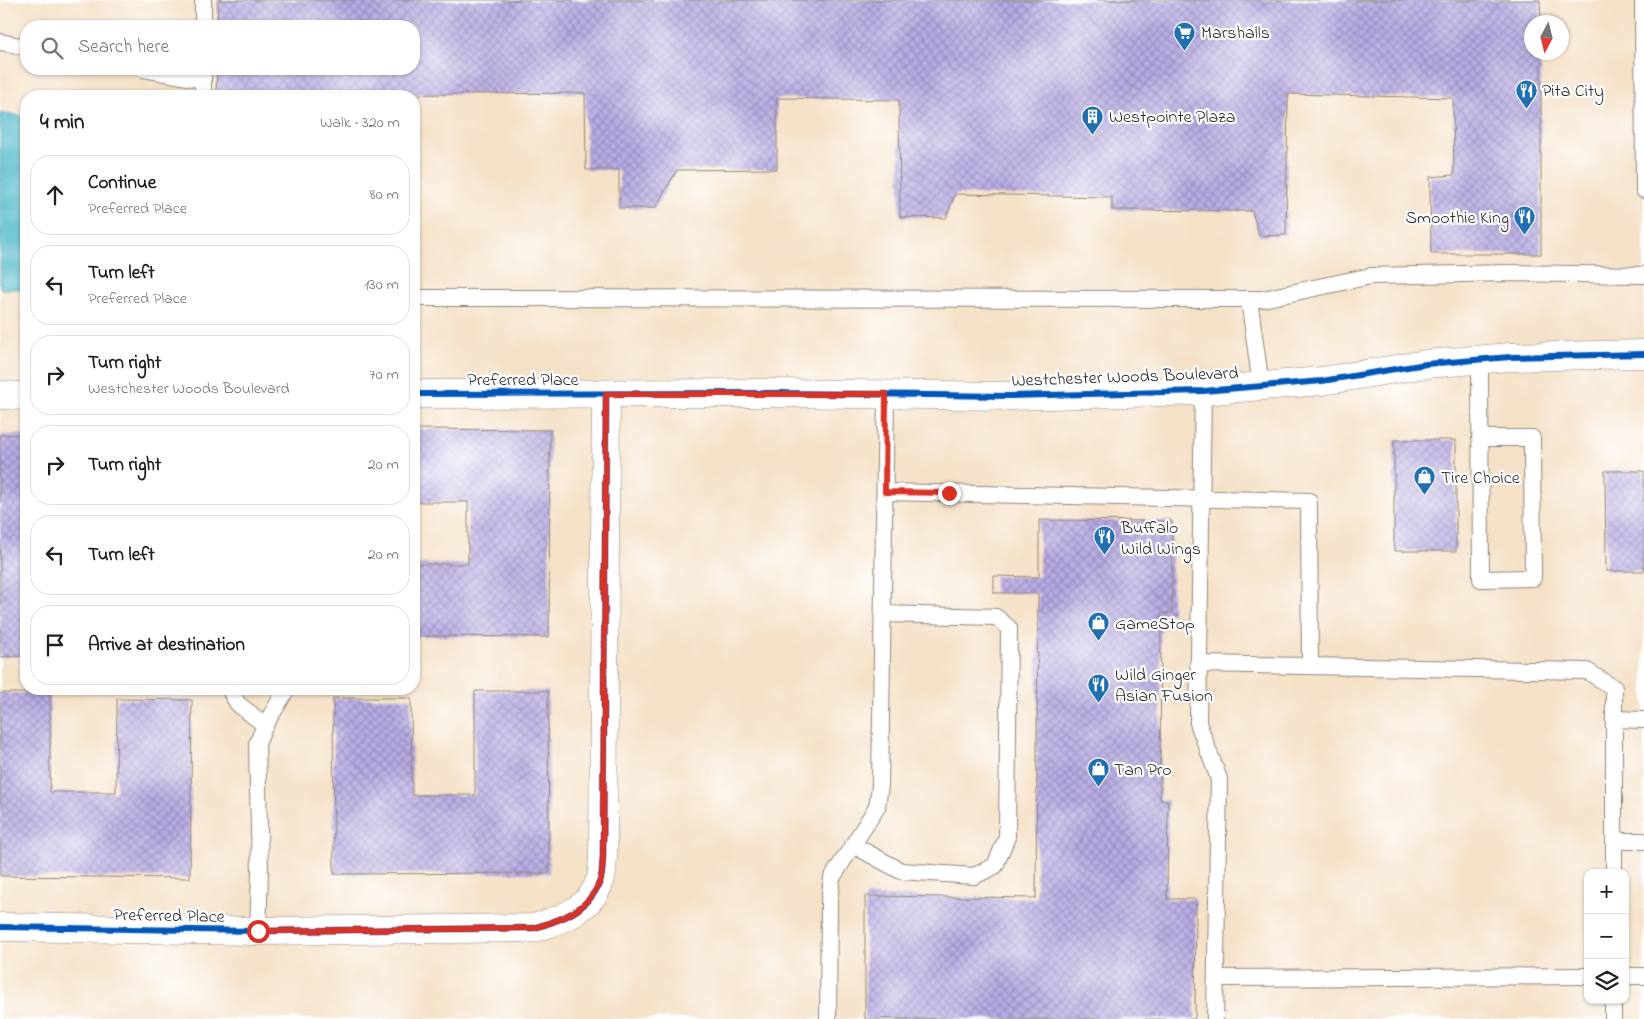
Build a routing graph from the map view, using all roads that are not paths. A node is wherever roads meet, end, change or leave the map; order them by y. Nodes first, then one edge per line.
1 (203, 0) edge
2 (1643, 0) edge
3 (203, 20) edge
4 (0, 42) edge
5 (20, 46) edge
6 (171, 75) edge
7 (203, 82) edge
8 (1644, 101) edge
9 (1644, 164) edge
10 (1644, 190) edge
11 (1644, 275) edge
12 (420, 298) edge
13 (1249, 299) junction
14 (1644, 354) edge
15 (1480, 359) junction
16 (1261, 386) junction
17 (1203, 391) junction
18 (420, 394) edge
19 (606, 394) junction
20 (886, 394) junction
21 (0, 395) edge
22 (20, 396) edge
23 (1480, 438) junction
24 (885, 492) junction
25 (1201, 498) junction
26 (883, 614) junction
27 (1198, 664) junction
28 (1310, 666) junction
29 (233, 695) edge
30 (283, 695) edge
31 (1614, 719) junction
32 (1644, 720) edge
33 (265, 725) junction
34 (1644, 840) edge
35 (1614, 841) junction
36 (853, 845) junction
37 (1614, 869) edge
38 (0, 927) edge
39 (258, 931) junction
40 (1584, 976) edge
41 (1629, 976) edge
42 (1644, 976) edge
43 (1216, 978) junction
44 (1613, 1004) edge
45 (828, 1019) edge
46 (1215, 1019) edge
47 (1613, 1019) edge

1 - 3 lane
2 - 8 lane
4 - 5 lane
6 - 7 lane
8 - 9 lane
9 - 10 lane
11 - 13 lane
12 - 13 lane
13 - 16 lane
14 - 15 street, Westchester Woods Boulevard
15 - 16 street, Westchester Woods Boulevard
15 - 23 lane
16 - 17 street, Westchester Woods Boulevard
17 - 20 street, Westchester Woods Boulevard
17 - 25 lane
18 - 19 street, Preferred Place
19 - 20 street, Westchester Woods Boulevard
19 - 39 street, Preferred Place
20 - 24 lane
21 - 22 street
23 - 23 lane
24 - 25 lane
24 - 26 lane
25 - 27 lane
25 - 28 lane
26 - 36 lane
26 - 36 lane
27 - 28 lane
27 - 43 lane
28 - 31 lane
29 - 33 lane
30 - 33 lane
31 - 32 lane
31 - 35 lane
33 - 39 lane
34 - 35 lane
35 - 37 lane
36 - 45 lane
38 - 39 street, Preferred Place
40 - 43 lane
41 - 42 lane
43 - 46 lane
44 - 47 lane

